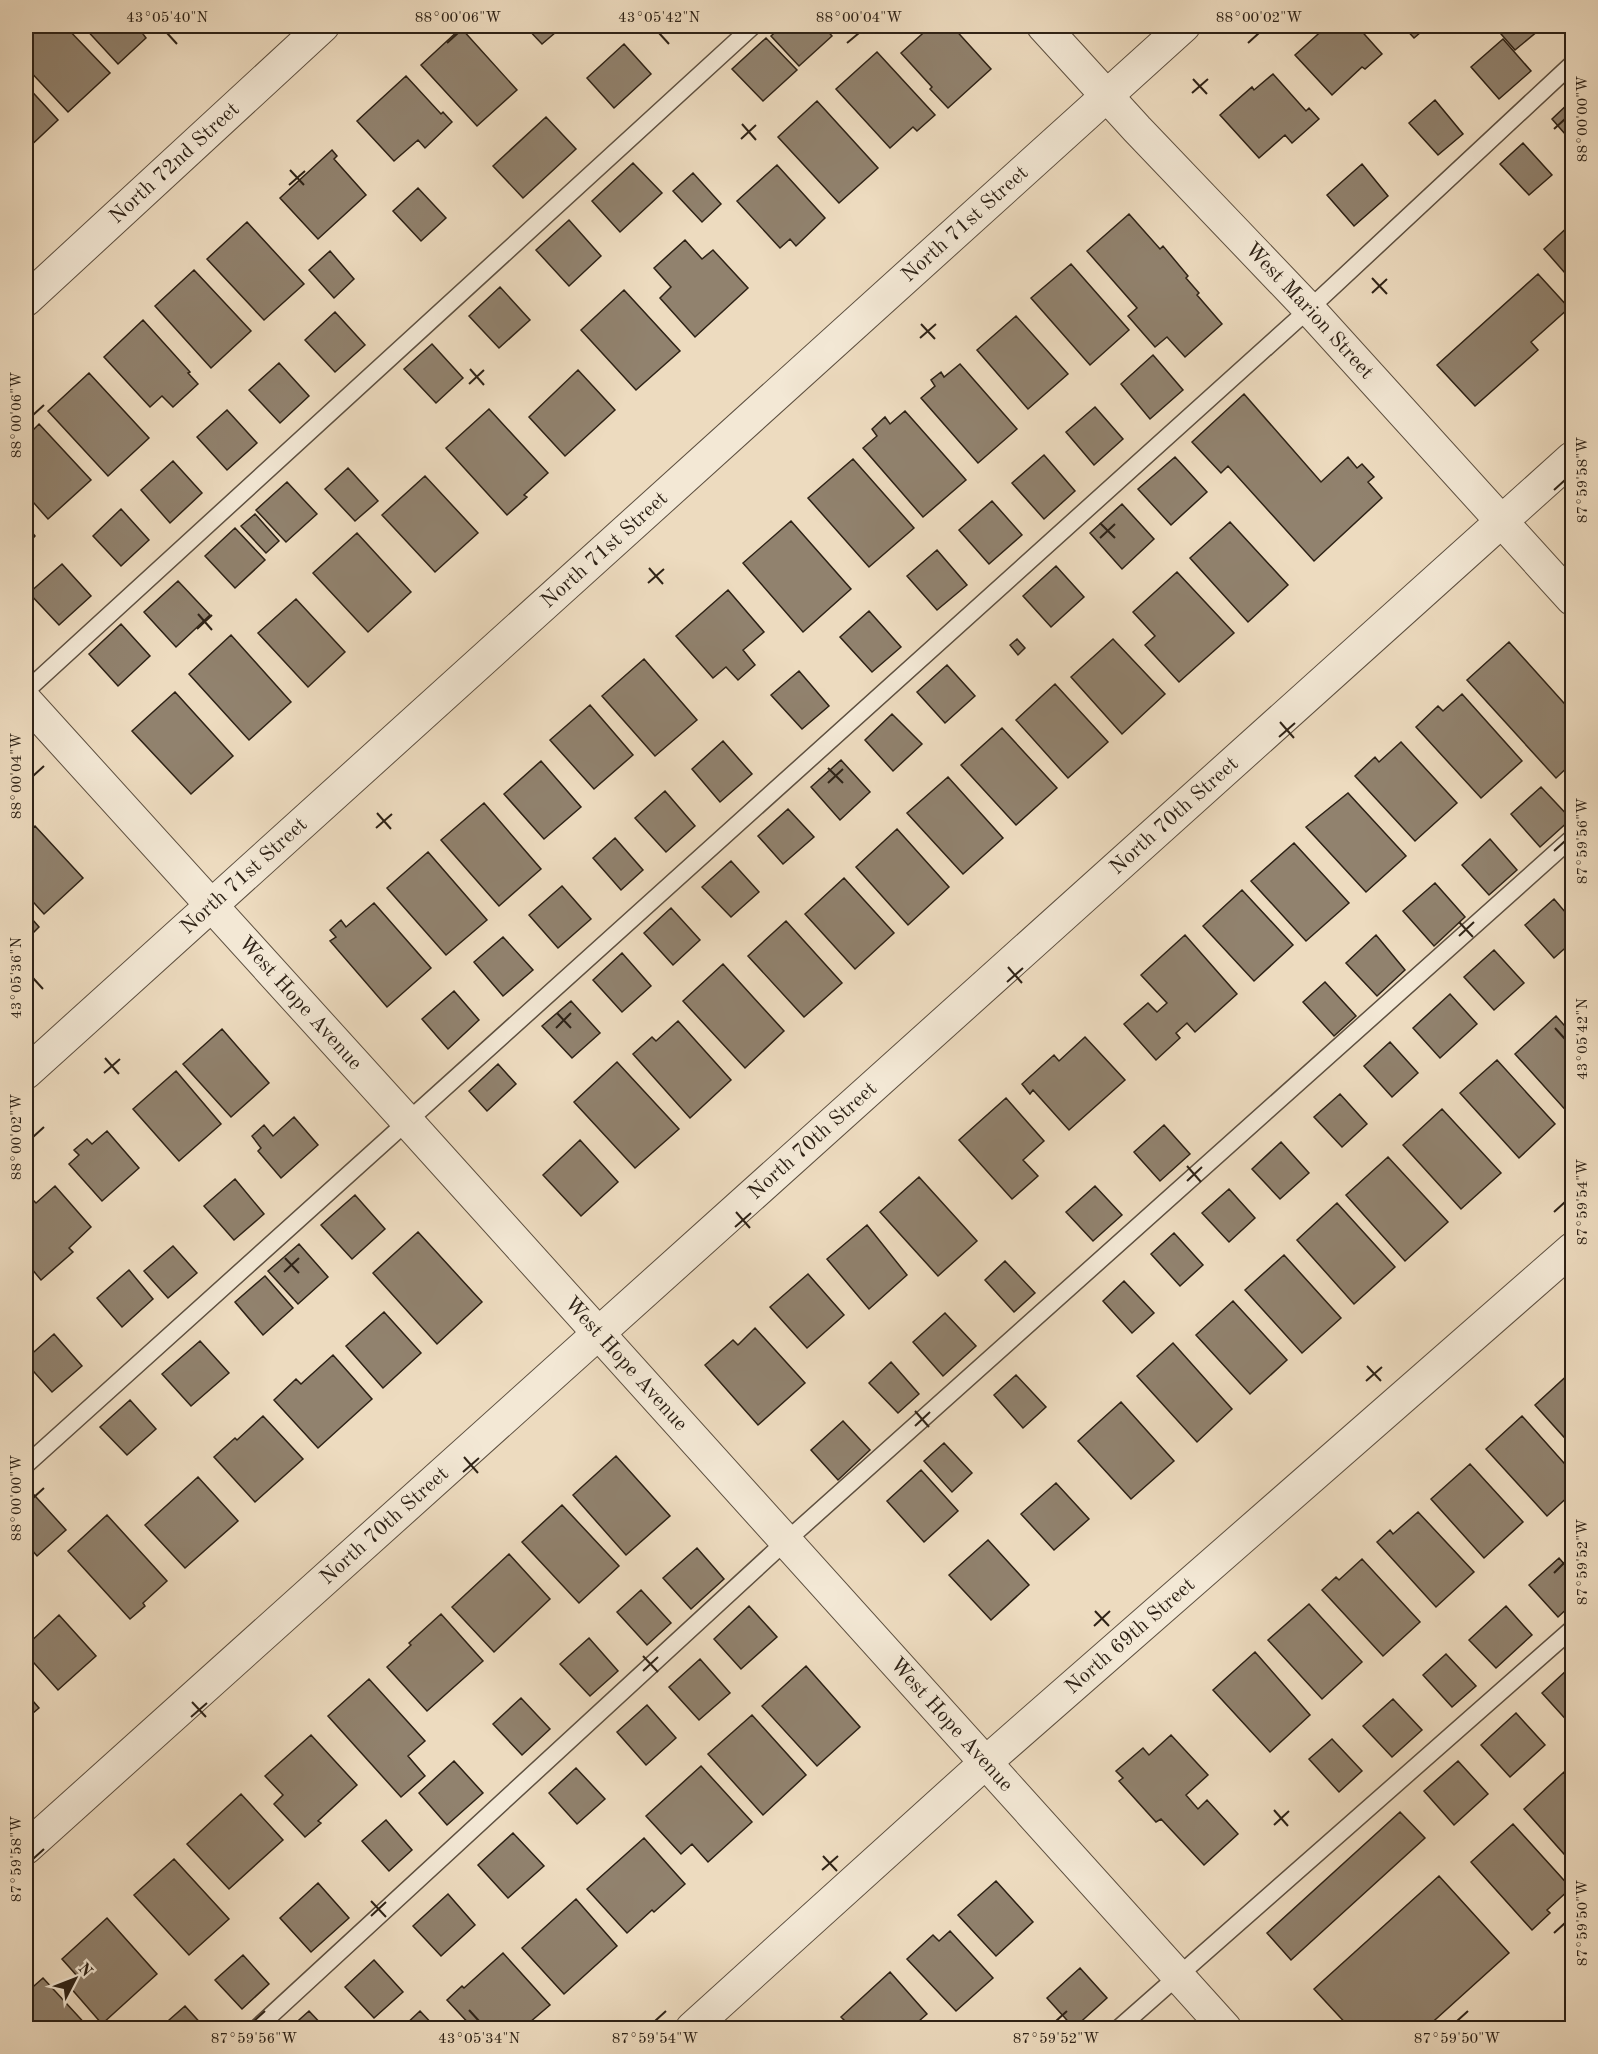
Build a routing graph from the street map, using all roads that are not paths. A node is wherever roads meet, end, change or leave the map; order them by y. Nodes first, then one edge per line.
1 (323, 26) edge
2 (753, 26) edge
3 (1043, 26) edge
4 (1184, 26) edge
5 (1572, 64) edge
6 (1106, 96) junction
7 (26, 300) edge
8 (1309, 309) junction
9 (1572, 458) edge
10 (1502, 520) junction
11 (1572, 599) edge
12 (26, 691) edge
13 (26, 701) edge
14 (1572, 838) edge
15 (210, 905) junction
16 (26, 1073) edge
17 (407, 1121) junction
18 (1572, 1249) edge
19 (598, 1332) junction
20 (26, 1465) edge
21 (786, 1541) junction
22 (1572, 1629) edge
23 (985, 1763) junction
24 (26, 1848) edge
25 (1177, 1976) junction
26 (257, 2028) edge
27 (692, 2028) edge
28 (1119, 2028) edge
29 (1225, 2028) edge

1 - 7 street, North 72nd Street
2 - 12 lane
3 - 6 street, West Marion Street
4 - 6 street, North 71st Street
5 - 8 lane
6 - 8 street, West Marion Street
6 - 15 street, North 71st Street
8 - 10 street, West Marion Street
8 - 17 lane
9 - 10 street, North 70th Street
10 - 11 street, West Marion Street
10 - 19 street, North 70th Street
13 - 15 street, West Hope Avenue
14 - 21 lane
15 - 16 street, North 71st Street
15 - 17 street, West Hope Avenue
17 - 19 street, West Hope Avenue
17 - 20 lane
18 - 23 street, North 69th Street
19 - 21 street, West Hope Avenue
19 - 24 street, North 70th Street
21 - 23 street, West Hope Avenue
21 - 26 lane
22 - 25 lane
23 - 25 street, West Hope Avenue
23 - 27 street, North 69th Street
25 - 28 lane
25 - 29 street, West Hope Avenue

